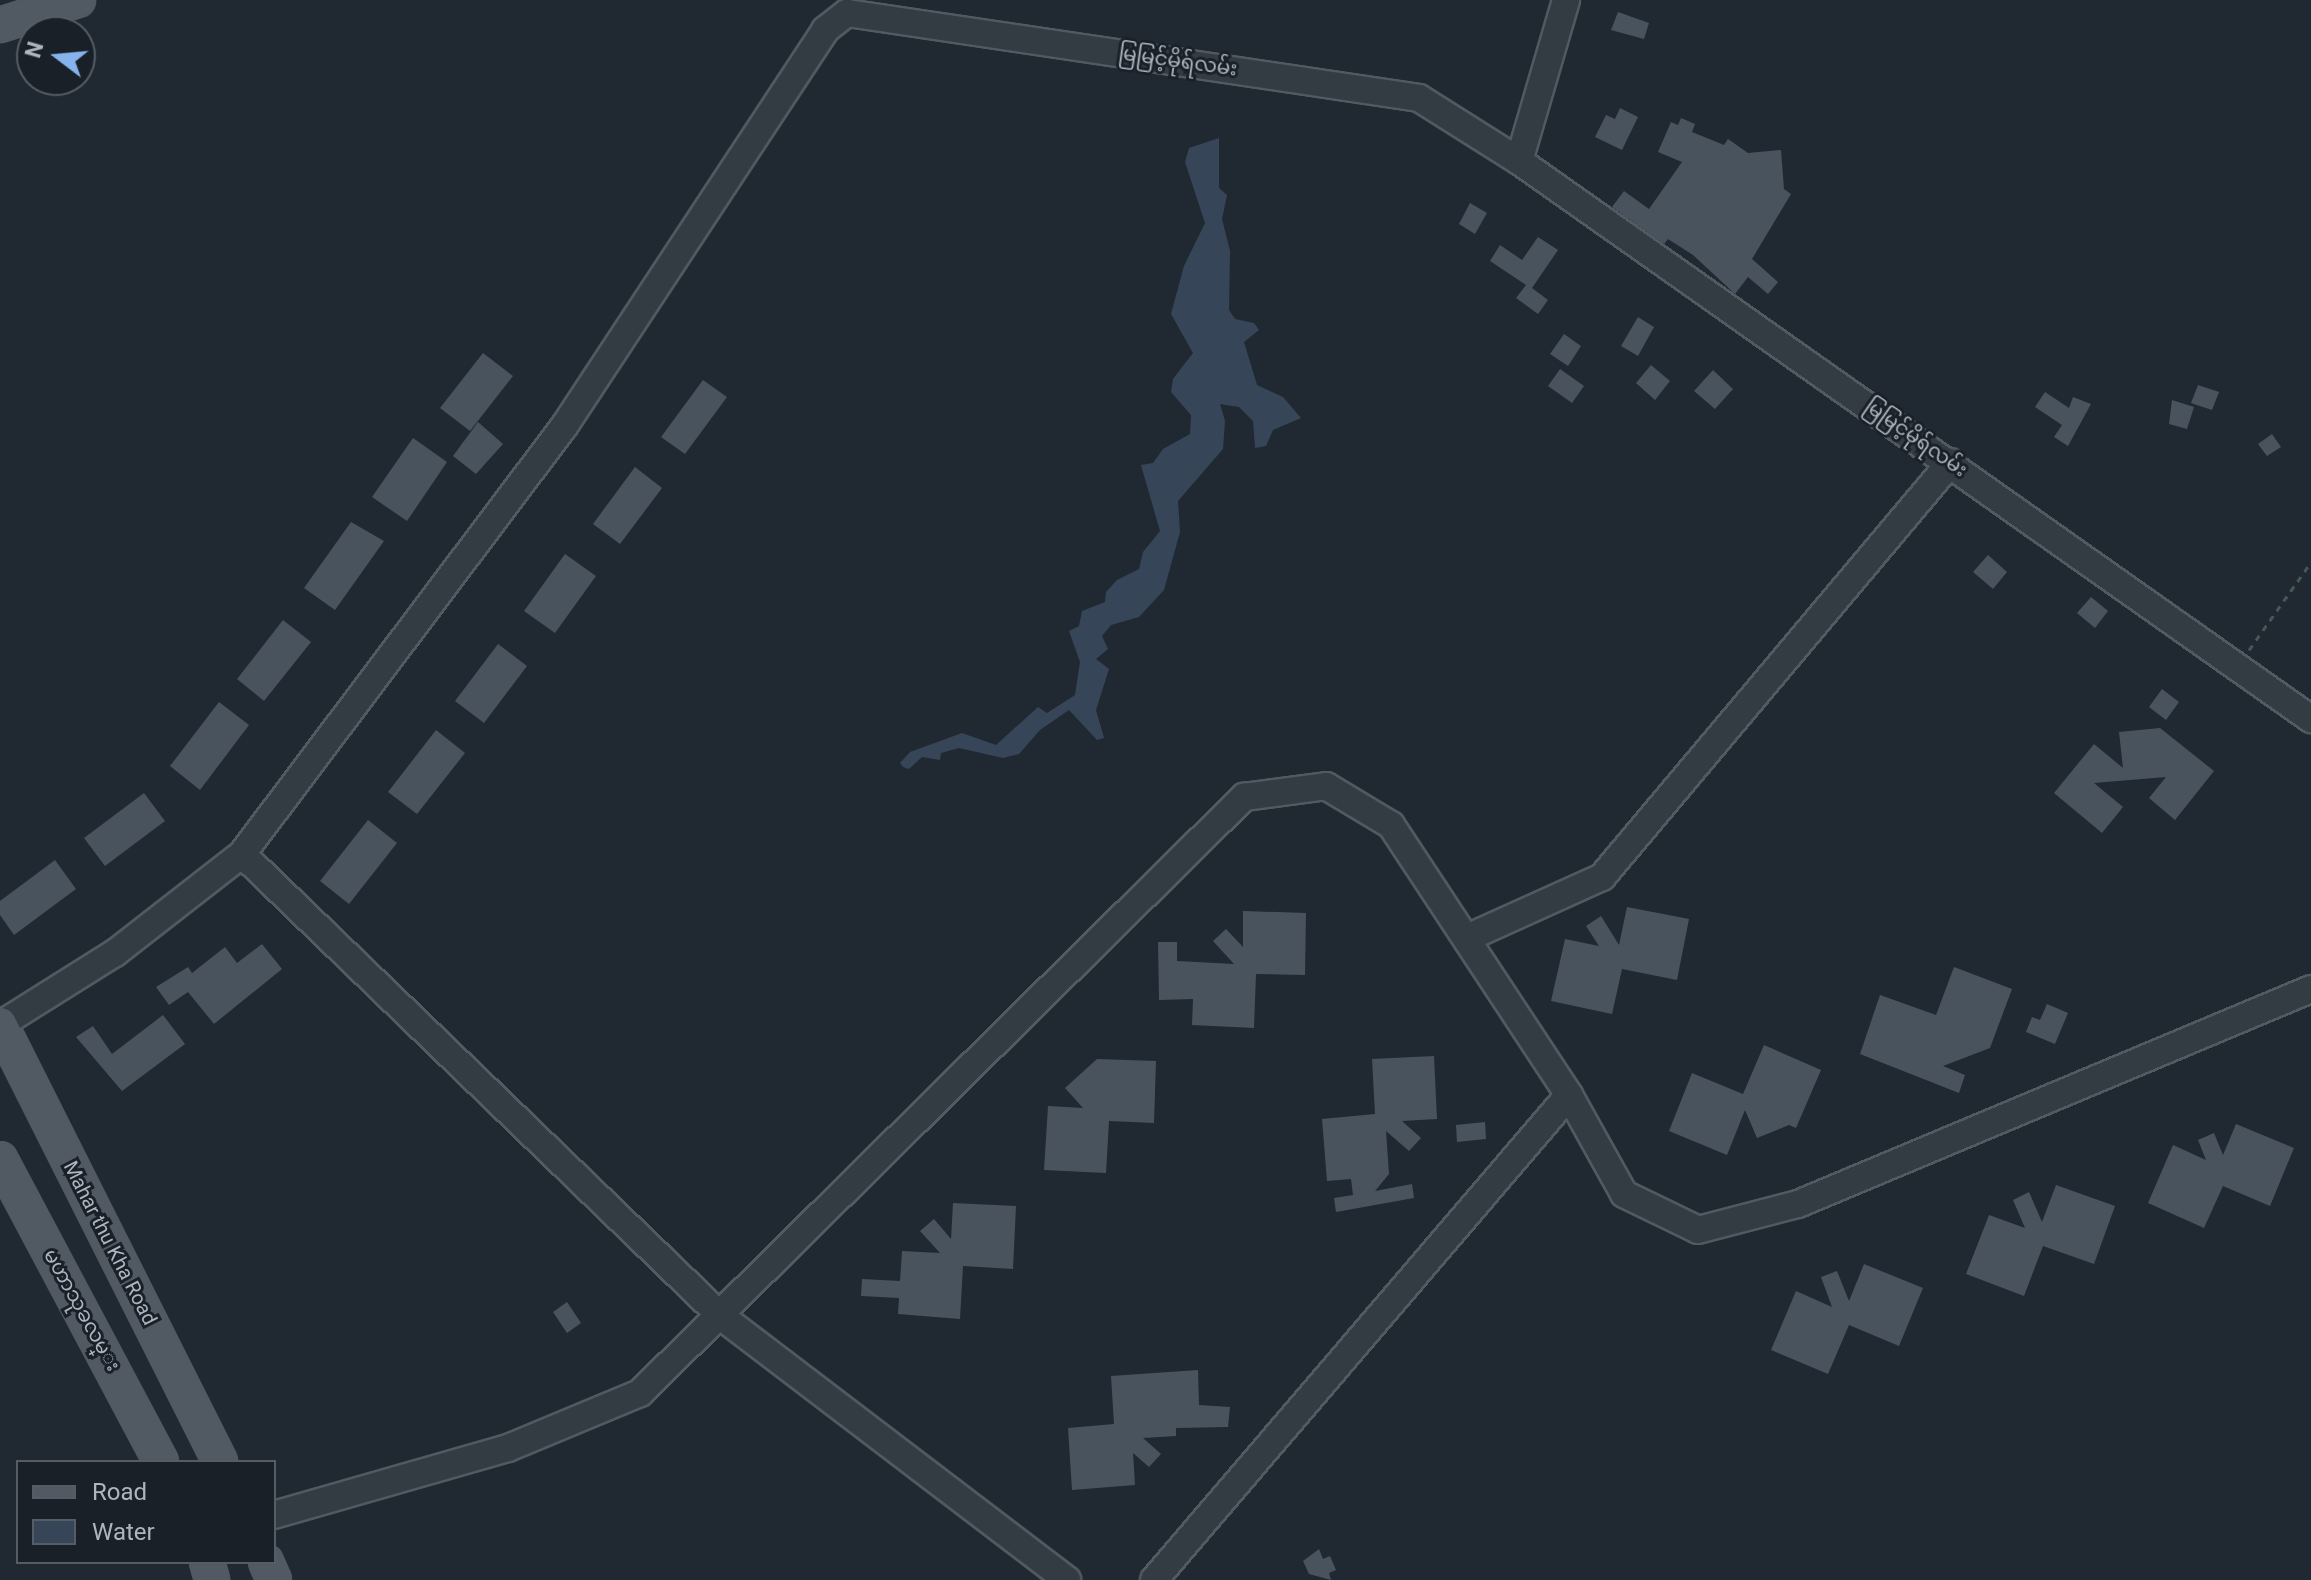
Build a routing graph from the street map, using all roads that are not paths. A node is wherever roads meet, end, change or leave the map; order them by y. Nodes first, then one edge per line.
1 (78, 0) edge
2 (1566, 0) edge
3 (0, 25) edge
4 (1519, 161) junction
5 (1951, 462) junction
6 (2311, 719) edge
7 (242, 854) junction
8 (1467, 938) junction
9 (2311, 989) edge
10 (0, 1024) edge
11 (1569, 1095) junction
12 (0, 1159) edge
13 (722, 1317) junction
14 (160, 1460) edge
15 (219, 1460) edge
16 (276, 1514) edge
17 (1067, 1580) edge
18 (1154, 1580) edge

1 - 3 main road
2 - 4 street
4 - 5 street, မြမြင့်မိုရ်လမ်း
4 - 7 street, မြမြင့်မိုရ်လမ်း
5 - 6 street, မြမြင့်မိုရ်လမ်း
5 - 8 street
7 - 10 street
7 - 13 street
8 - 11 street
8 - 13 street
9 - 11 street
10 - 15 main road, Mahar thu Kha Road
11 - 18 street
12 - 14 main road, မဟာသုခလမ္း
13 - 16 street
13 - 17 street

